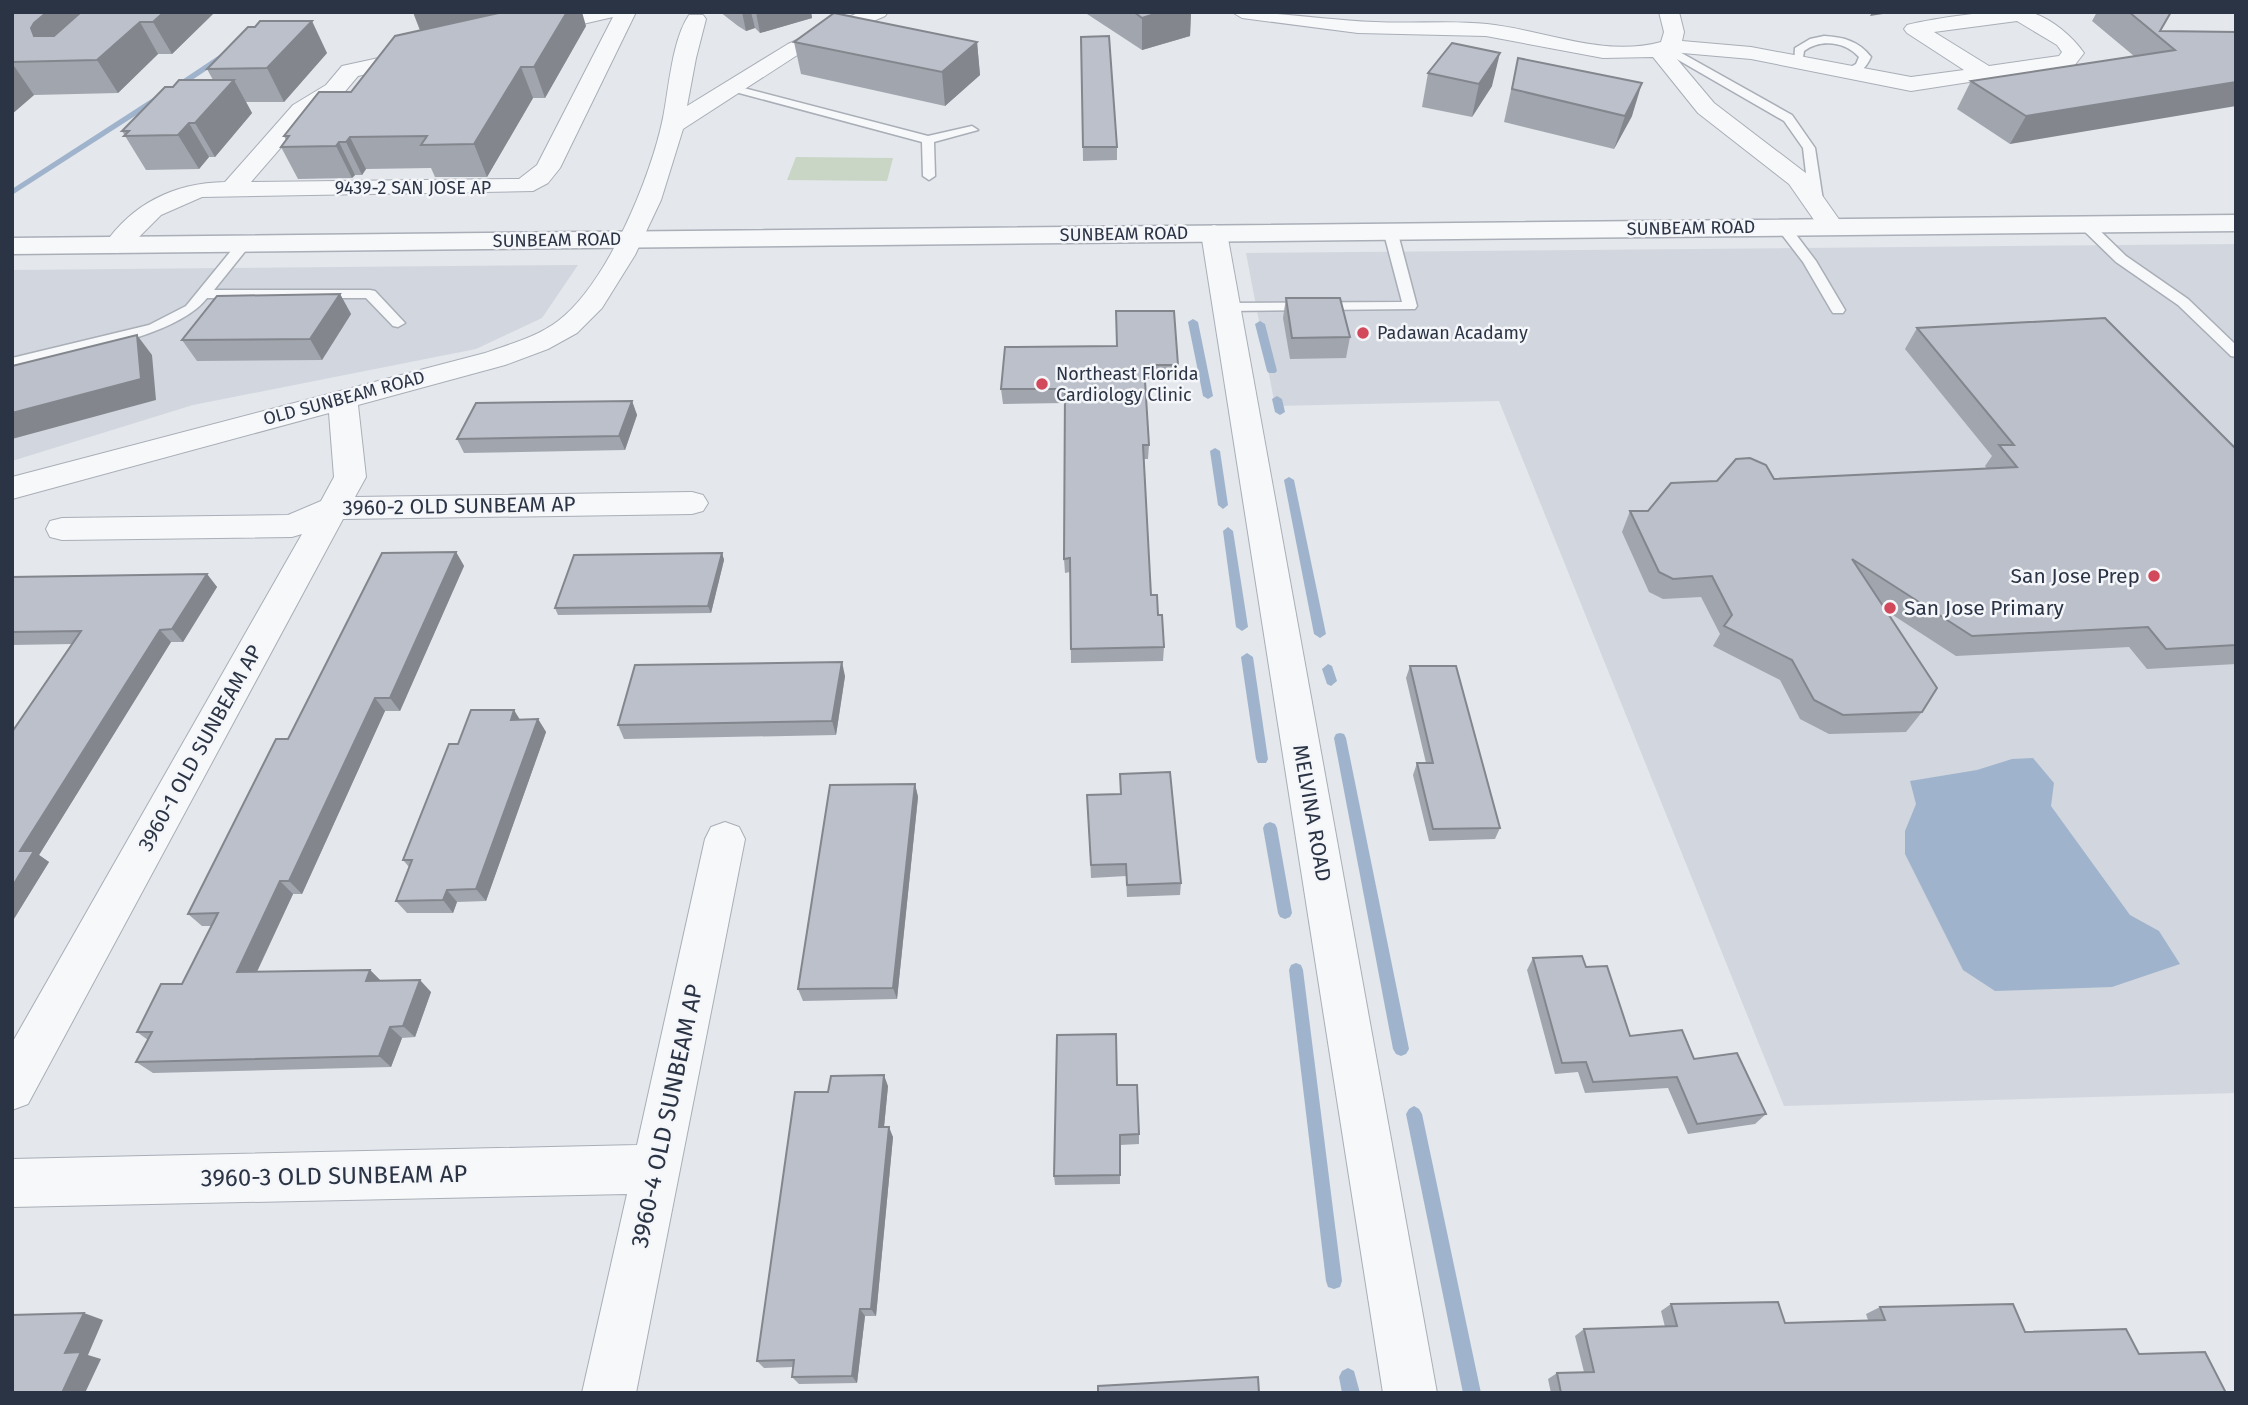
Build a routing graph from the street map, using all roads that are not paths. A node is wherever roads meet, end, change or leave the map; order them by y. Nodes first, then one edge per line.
1 (609, 12) edge
2 (626, 12) edge
3 (878, 12) edge
4 (1242, 12) edge
5 (1669, 12) edge
6 (696, 19) dead end
7 (514, 34) edge
8 (1665, 48) junction
9 (446, 49) edge
10 (1985, 73) junction
11 (732, 88) junction
12 (673, 126) junction
13 (972, 130) dead end
14 (929, 141) junction
15 (929, 176) dead end
16 (232, 189) junction
17 (1824, 216) junction
18 (2236, 223) edge
19 (2085, 224) junction
20 (1783, 226) junction
21 (1390, 230) junction
22 (1214, 233) junction
23 (632, 240) junction
24 (244, 244) junction
25 (117, 245) junction
26 (12, 246) edge
27 (203, 294) junction
28 (1227, 307) junction
29 (1838, 310) dead end
30 (398, 323) dead end
31 (2236, 353) edge
32 (12, 363) edge
33 (342, 398) junction
34 (12, 488) edge
35 (692, 503) dead end
36 (333, 508) junction
37 (62, 529) dead end
38 (725, 839) dead end
39 (12, 1088) edge
40 (657, 1169) junction
41 (12, 1183) edge
42 (609, 1393) edge
43 (1410, 1393) edge

1 - 7 street
2 - 16 street, 9439-2 SAN JOSE AP
3 - 11 street
4 - 8 street
5 - 8 street
6 - 12 street, OLD SUNBEAM ROAD
8 - 10 street
8 - 17 street
8 - 17 lane
9 - 16 street
10 - 10 street
11 - 12 street
11 - 14 lane
12 - 23 street, OLD SUNBEAM ROAD
13 - 14 lane
14 - 15 lane
16 - 25 street, 9439-2 SAN JOSE AP
17 - 19 street, SUNBEAM ROAD
17 - 20 street, SUNBEAM ROAD
18 - 19 street, SUNBEAM ROAD
19 - 31 lane
20 - 21 street, SUNBEAM ROAD
20 - 29 lane
21 - 22 street, SUNBEAM ROAD
21 - 28 lane
22 - 23 street, SUNBEAM ROAD
22 - 28 street, MELVINA ROAD
23 - 24 street, SUNBEAM ROAD
23 - 33 street, OLD SUNBEAM ROAD
24 - 25 street, SUNBEAM ROAD
24 - 27 lane
25 - 26 street, SUNBEAM ROAD
27 - 30 lane
27 - 32 lane
28 - 43 street, MELVINA ROAD
33 - 34 street, OLD SUNBEAM ROAD
33 - 36 street, 3960-1 OLD SUNBEAM AP
35 - 36 street, 3960-2 OLD SUNBEAM AP
36 - 37 street, 3960-2 OLD SUNBEAM AP
36 - 39 street, 3960-1 OLD SUNBEAM AP
38 - 40 street, 3960-4 OLD SUNBEAM AP
40 - 41 street, 3960-3 OLD SUNBEAM AP
40 - 42 street, 3960-4 OLD SUNBEAM AP

